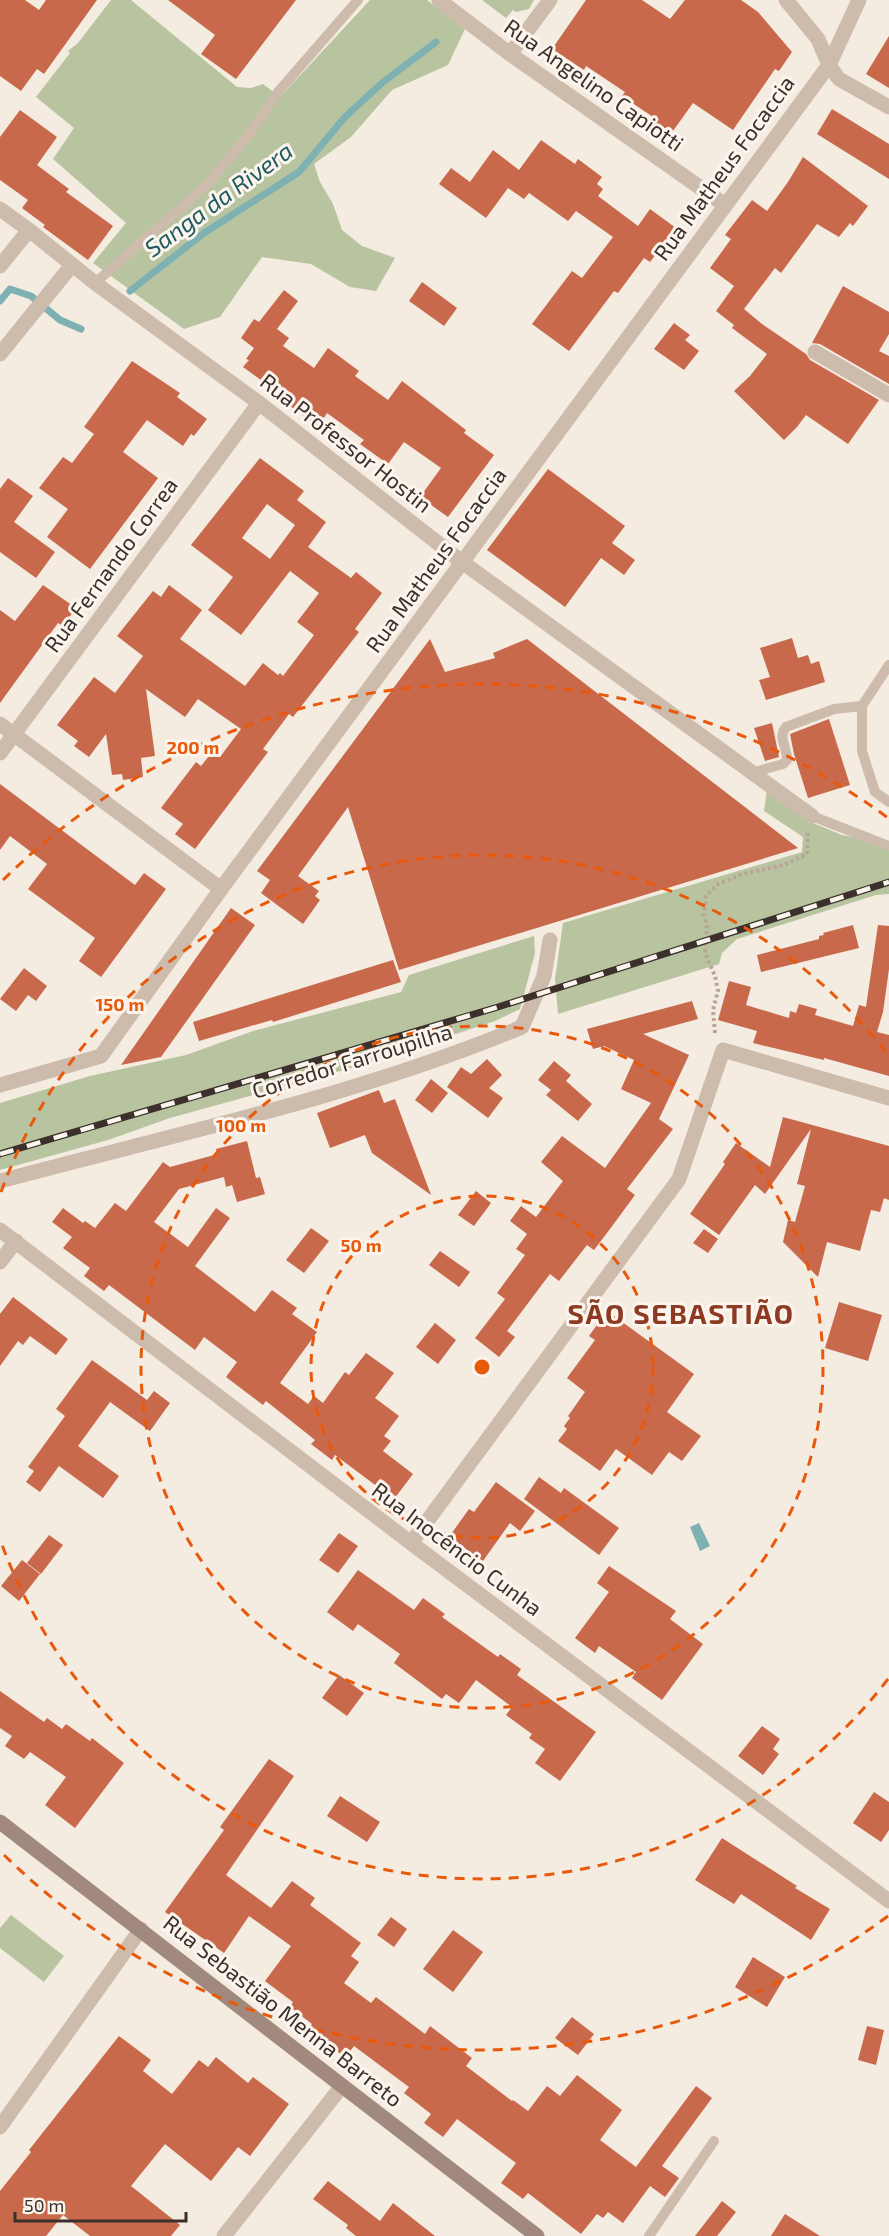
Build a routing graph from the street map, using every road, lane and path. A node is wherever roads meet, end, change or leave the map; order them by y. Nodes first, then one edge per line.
1 (358, 0) edge
2 (440, 0) edge
3 (550, 0) edge
4 (786, 0) edge
5 (859, 0) edge
6 (510, 54) junction
7 (829, 65) junction
8 (889, 107) edge
9 (725, 205) junction
10 (0, 209) edge
11 (29, 230) junction
12 (72, 265) junction
13 (0, 266) edge
14 (96, 283) junction
15 (815, 351) dead end
16 (0, 354) edge
17 (889, 395) edge
18 (259, 403) junction
19 (462, 562) junction
20 (889, 665) edge
21 (862, 706) junction
22 (0, 724) edge
23 (14, 735) junction
24 (0, 753) edge
25 (751, 773) junction
26 (889, 802) edge
27 (812, 816) junction
28 (889, 846) edge
29 (221, 889) junction
30 (550, 940) dead end
31 (723, 1050) junction
32 (0, 1085) edge
33 (889, 1098) edge
34 (0, 1181) edge
35 (0, 1230) edge
36 (15, 1240) junction
37 (0, 1262) edge
38 (411, 1543) junction
39 (0, 1822) edge
40 (889, 1901) edge
41 (141, 1929) junction
42 (342, 2086) junction
43 (0, 2127) edge
44 (714, 2141) dead end
45 (225, 2236) edge
46 (537, 2236) edge
47 (649, 2236) edge

1 - 14 lane
2 - 6 street, Rua Angelino Capiotti
3 - 6 street
4 - 7 street
5 - 7 street, Rua Matheus Focaccia
6 - 9 street, Rua Angelino Capiotti
7 - 8 street
7 - 9 street, Rua Matheus Focaccia
9 - 19 street, Rua Matheus Focaccia
10 - 11 street, Rua Professor Hostin
11 - 12 street, Rua Professor Hostin
11 - 13 street
12 - 14 street, Rua Professor Hostin
12 - 16 street
14 - 18 street, Rua Professor Hostin
15 - 17 street
18 - 19 street, Rua Professor Hostin
18 - 23 street, Rua Fernando Correa
19 - 25 street, Rua Professor Hostin
19 - 29 street, Rua Matheus Focaccia
20 - 21 lane
21 - 25 lane
21 - 26 lane
22 - 23 street
23 - 24 street, Rua Fernando Correa
23 - 29 street
25 - 27 street, Rua Professor Hostin
27 - 28 lane
27 - 31 path
29 - 32 street, Rua Matheus Focaccia
30 - 34 street, Corredor Farroupilha
31 - 33 street
31 - 38 street
35 - 36 street, Rua Inocêncio Cunha
36 - 37 street
36 - 38 street, Rua Inocêncio Cunha
38 - 40 street, Rua Inocêncio Cunha
39 - 41 main road, Rua Sebastião Menna Barreto
41 - 42 main road, Rua Sebastião Menna Barreto
41 - 43 street
42 - 45 street
42 - 46 main road, Rua Sebastião Menna Barreto
44 - 47 lane

